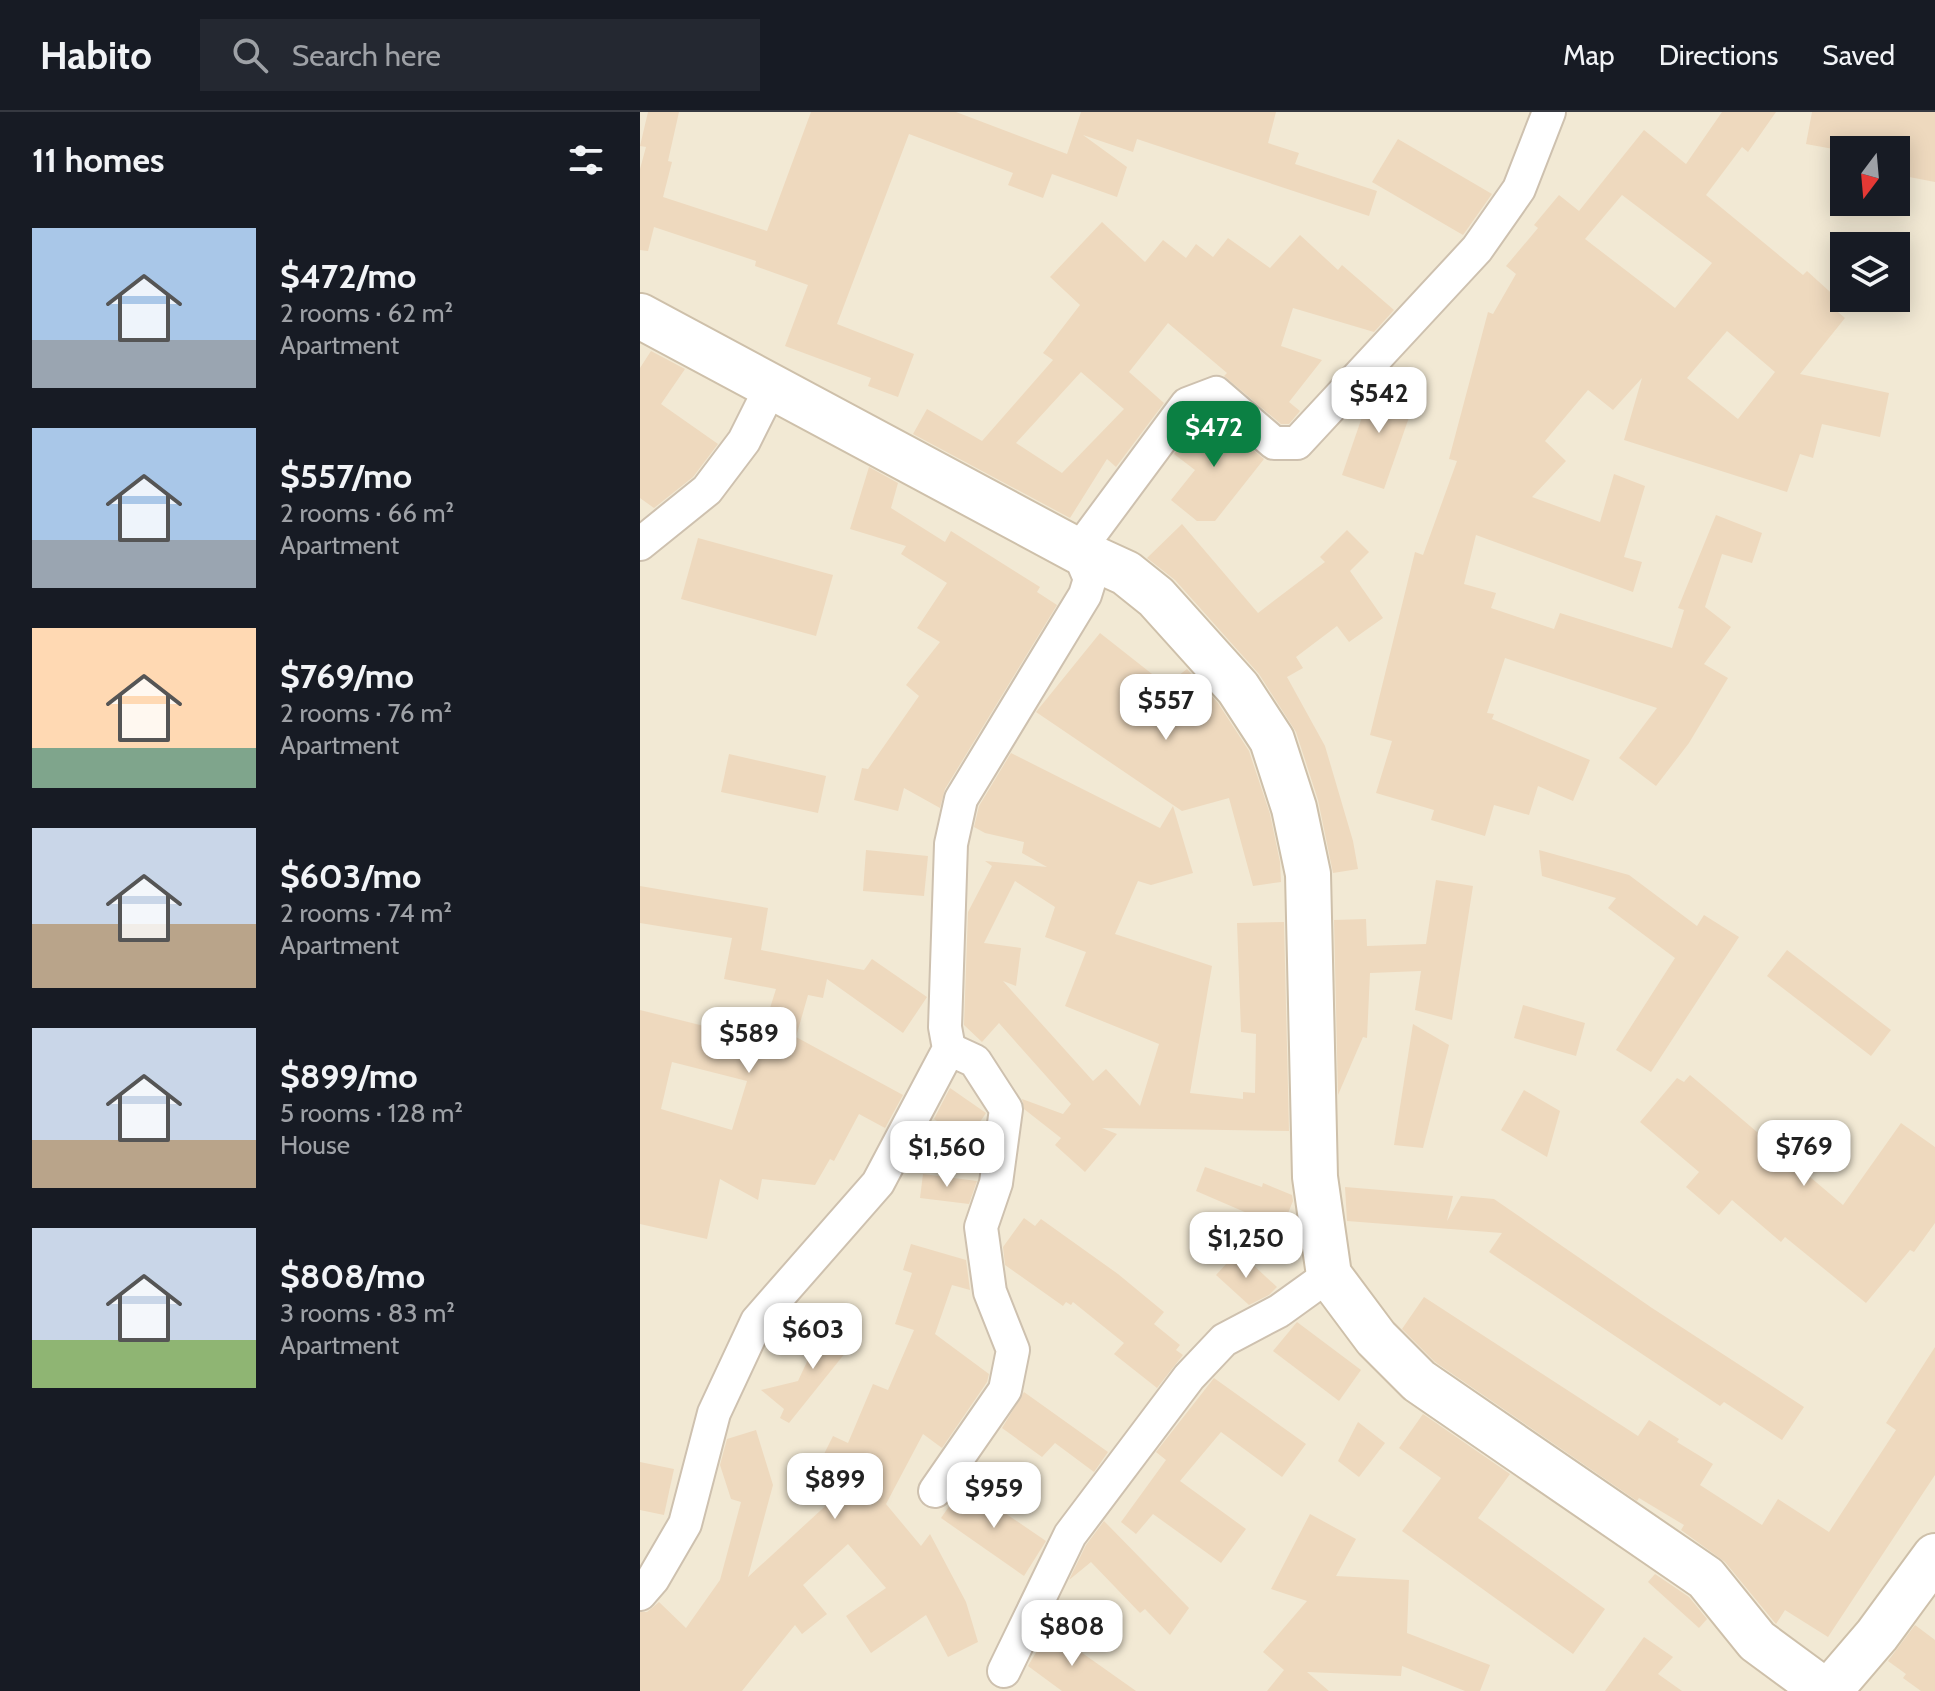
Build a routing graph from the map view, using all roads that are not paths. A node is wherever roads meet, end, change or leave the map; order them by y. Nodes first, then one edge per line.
1 (1549, 112) edge
2 (640, 316) edge
3 (771, 387) junction
4 (640, 544) edge
5 (1078, 551) junction
6 (949, 1049) junction
7 (1329, 1275) junction
8 (935, 1491) dead end
9 (1935, 1556) edge
10 (640, 1594) edge
11 (1004, 1671) dead end
12 (1827, 1691) edge

1 - 5 street
2 - 3 street
3 - 4 street
3 - 5 street
5 - 6 street
5 - 7 street
6 - 8 street
6 - 10 street
7 - 11 street
7 - 12 street
9 - 12 street

